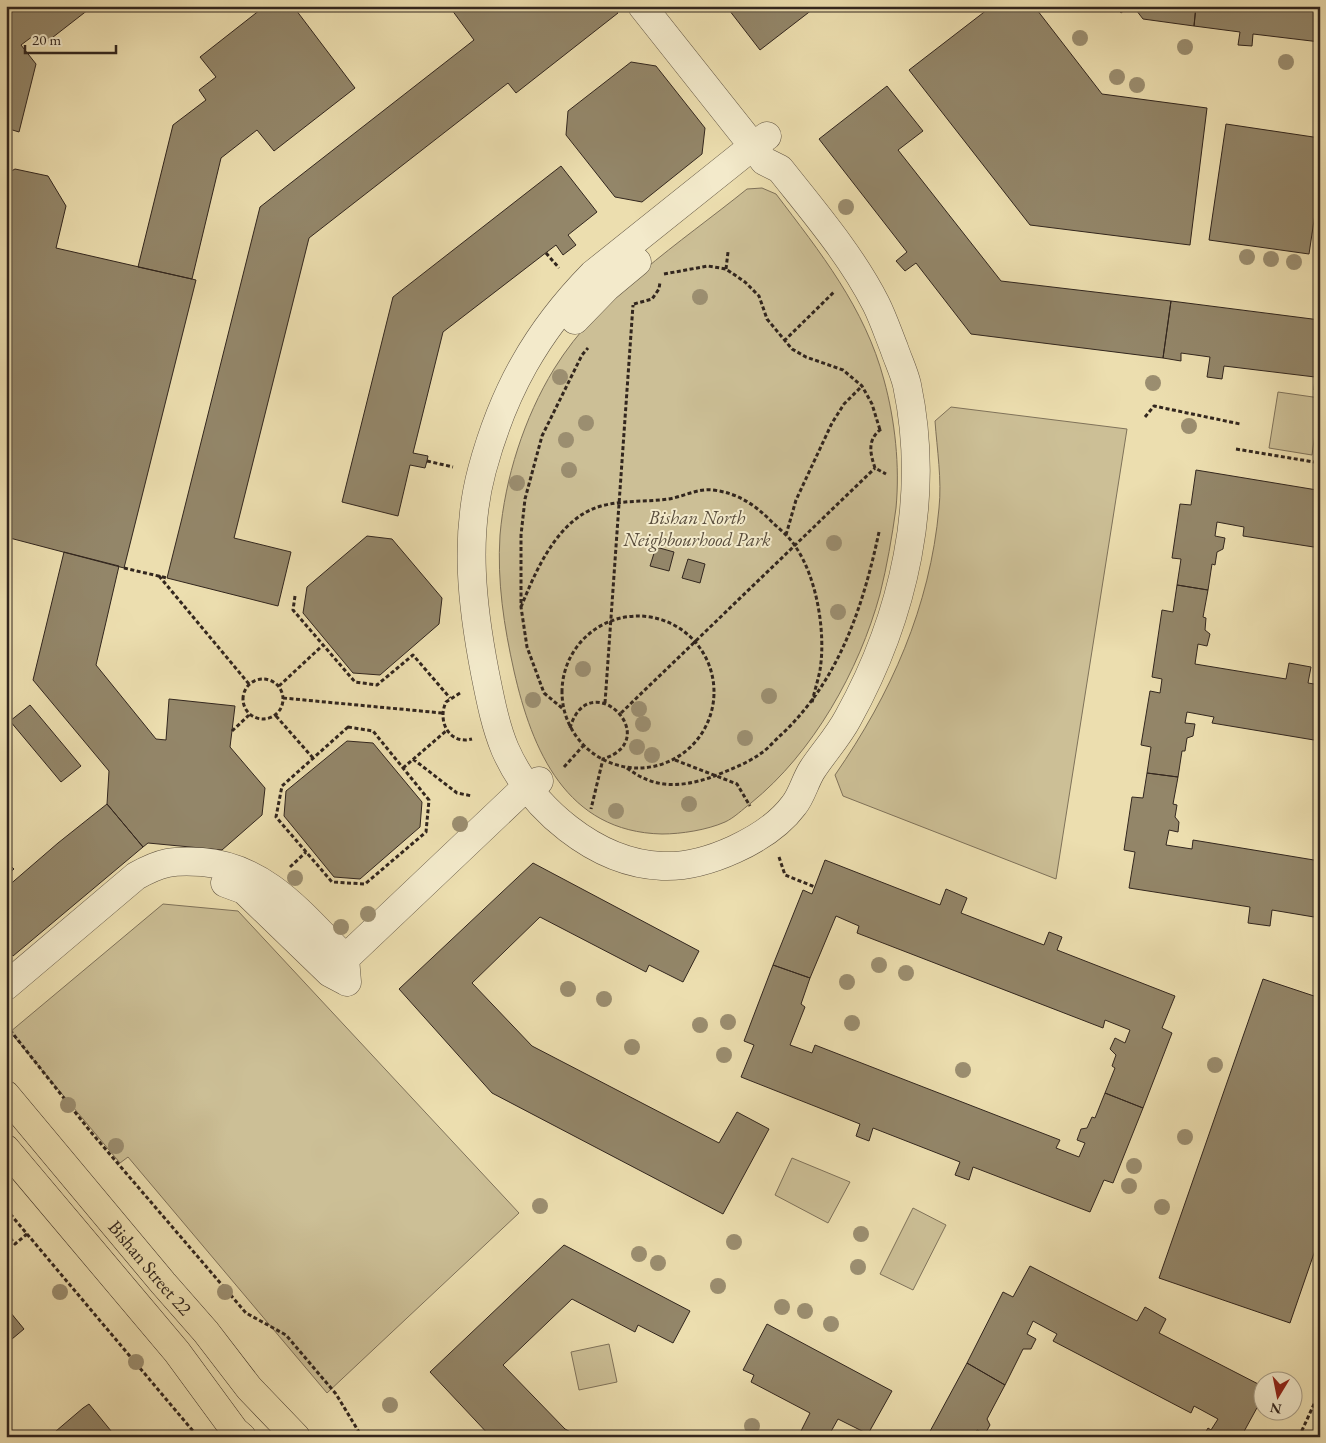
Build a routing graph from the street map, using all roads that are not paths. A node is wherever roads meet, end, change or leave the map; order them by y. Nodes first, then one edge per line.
1 (642, 6) edge
2 (666, 6) edge
3 (768, 153) junction
4 (537, 789) junction
5 (787, 799) junction
6 (341, 971) junction
7 (6, 986) edge
8 (6, 1007) edge
9 (6, 1095) edge
10 (6, 1149) edge
11 (242, 1437) edge
12 (296, 1437) edge

1 - 3 lane
2 - 3 lane
3 - 4 lane
3 - 5 lane
4 - 5 lane
4 - 5 lane
4 - 6 lane
4 - 6 lane
6 - 7 lane
6 - 8 lane
9 - 12 main road, Bishan Street 22
10 - 11 main road, Bishan Street 22

